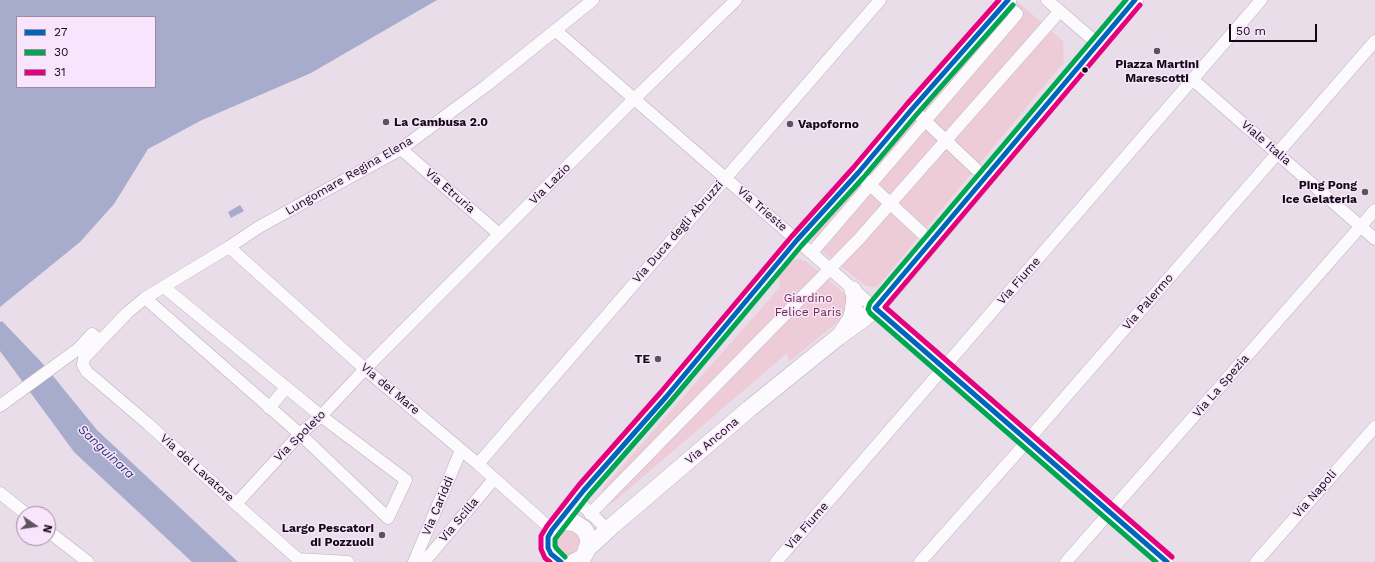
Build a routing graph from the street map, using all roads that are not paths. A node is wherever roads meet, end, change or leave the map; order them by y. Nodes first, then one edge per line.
1 (593, 0) edge
2 (736, 0) edge
3 (880, 0) edge
4 (1047, 0) edge
5 (1135, 0) edge
6 (1261, 0) edge
7 (1006, 2) edge
8 (1060, 11) junction
9 (555, 30) junction
10 (1375, 41) edge
11 (1098, 44) junction
12 (1192, 79) junction
13 (635, 98) junction
14 (912, 109) junction
15 (925, 121) junction
16 (946, 140) junction
17 (401, 148) junction
18 (1277, 152) junction
19 (976, 168) dead end
20 (858, 173) junction
21 (725, 178) junction
22 (870, 185) junction
23 (891, 203) junction
24 (1375, 210) edge
25 (1360, 226) junction
26 (922, 233) dead end
27 (499, 234) junction
28 (1375, 239) edge
29 (797, 240) junction
30 (229, 247) junction
31 (814, 250) dead end
32 (829, 270) junction
33 (164, 287) junction
34 (853, 290) junction
35 (145, 298) junction
36 (184, 303) junction
37 (875, 308) junction
38 (170, 320) junction
39 (838, 337) junction
40 (100, 341) junction
41 (365, 369) junction
42 (943, 369) junction
43 (286, 388) junction
44 (0, 406) edge
45 (270, 408) junction
46 (321, 416) junction
47 (1375, 427) edge
48 (300, 434) junction
49 (1027, 441) junction
50 (461, 450) junction
51 (478, 464) junction
52 (494, 479) junction
53 (0, 493) edge
54 (576, 499) junction
55 (236, 504) junction
56 (16, 506) edge
57 (1110, 513) junction
58 (590, 514) junction
59 (554, 528) junction
60 (608, 530) junction
61 (56, 537) edge
62 (544, 555) edge
63 (585, 557) edge
64 (88, 562) edge
65 (348, 562) edge
66 (414, 562) edge
67 (424, 562) edge
68 (561, 562) edge
69 (776, 562) edge
70 (920, 562) edge
71 (1066, 562) edge
72 (1167, 562) edge
73 (1256, 562) edge

1 - 9 street, Lungomare Regina Elena
2 - 13 street, Via Lazio
3 - 21 street, Via Duca degli Abruzzi
4 - 8 street
5 - 11 street, Via Ancona
6 - 12 street, Via Fiume
7 - 14 street
7 - 15 street
8 - 11 street
8 - 16 street
9 - 13 street, Via Trieste
9 - 17 street, Lungomare Regina Elena
10 - 18 street, Via Palermo
11 - 37 street, Via Ancona
12 - 18 street, Viale Italia
12 - 42 street, Via Fiume
13 - 21 street, Via Trieste
13 - 27 street, Via Lazio
14 - 15 street
14 - 20 street
15 - 16 street
15 - 22 street
16 - 19 street
16 - 23 street
17 - 27 street, Via Etruria
17 - 30 street, Lungomare Regina Elena
18 - 25 street, Viale Italia
18 - 49 street, Via Palermo
20 - 22 street
20 - 29 street
21 - 29 street, Via Trieste
21 - 51 street, Via Duca degli Abruzzi
22 - 23 street
22 - 31 street
23 - 26 street
23 - 32 street
24 - 25 street, Via La Spezia
25 - 28 street, Viale Italia
25 - 57 street, Via La Spezia
27 - 41 street, Via Lazio
29 - 32 street, Via Trieste
29 - 54 street
30 - 33 street, Lungomare Regina Elena
30 - 41 street, Via del Mare
32 - 34 street, Via Trieste
32 - 58 street
33 - 35 street, Lungomare Regina Elena
33 - 36 street
34 - 37 street, Via Trieste
34 - 39 street, Via Ancona
35 - 38 street
35 - 40 street, Lungomare Regina Elena
36 - 38 street
36 - 43 street
37 - 39 street, Via Ancona
37 - 42 street, Via Trieste
38 - 45 street
39 - 60 street, Via Ancona
40 - 44 street
40 - 55 street, Via del Lavatore
41 - 46 street, Via Spoleto
41 - 50 street, Via del Mare
42 - 49 street, Via Trieste
42 - 69 street, Via Fiume
43 - 45 street
43 - 46 street
45 - 48 street
46 - 48 street, Via Spoleto
46 - 48 street
47 - 73 street, Via Napoli
48 - 55 street, Via Spoleto
49 - 57 street, Via Trieste
49 - 70 street, Via Palermo
50 - 51 street, Via del Mare
50 - 66 street, Via Cariddi
51 - 52 street, Via del Mare
52 - 59 street, Via del Mare
52 - 67 street, Via Scilla
53 - 56 street
54 - 58 street
54 - 59 street
55 - 65 street, Via del Lavatore
57 - 71 street, Via La Spezia
57 - 72 street, Via Trieste
58 - 60 street
59 - 62 street
59 - 63 street
60 - 63 street, Via Ancona
61 - 64 street
62 - 68 street

